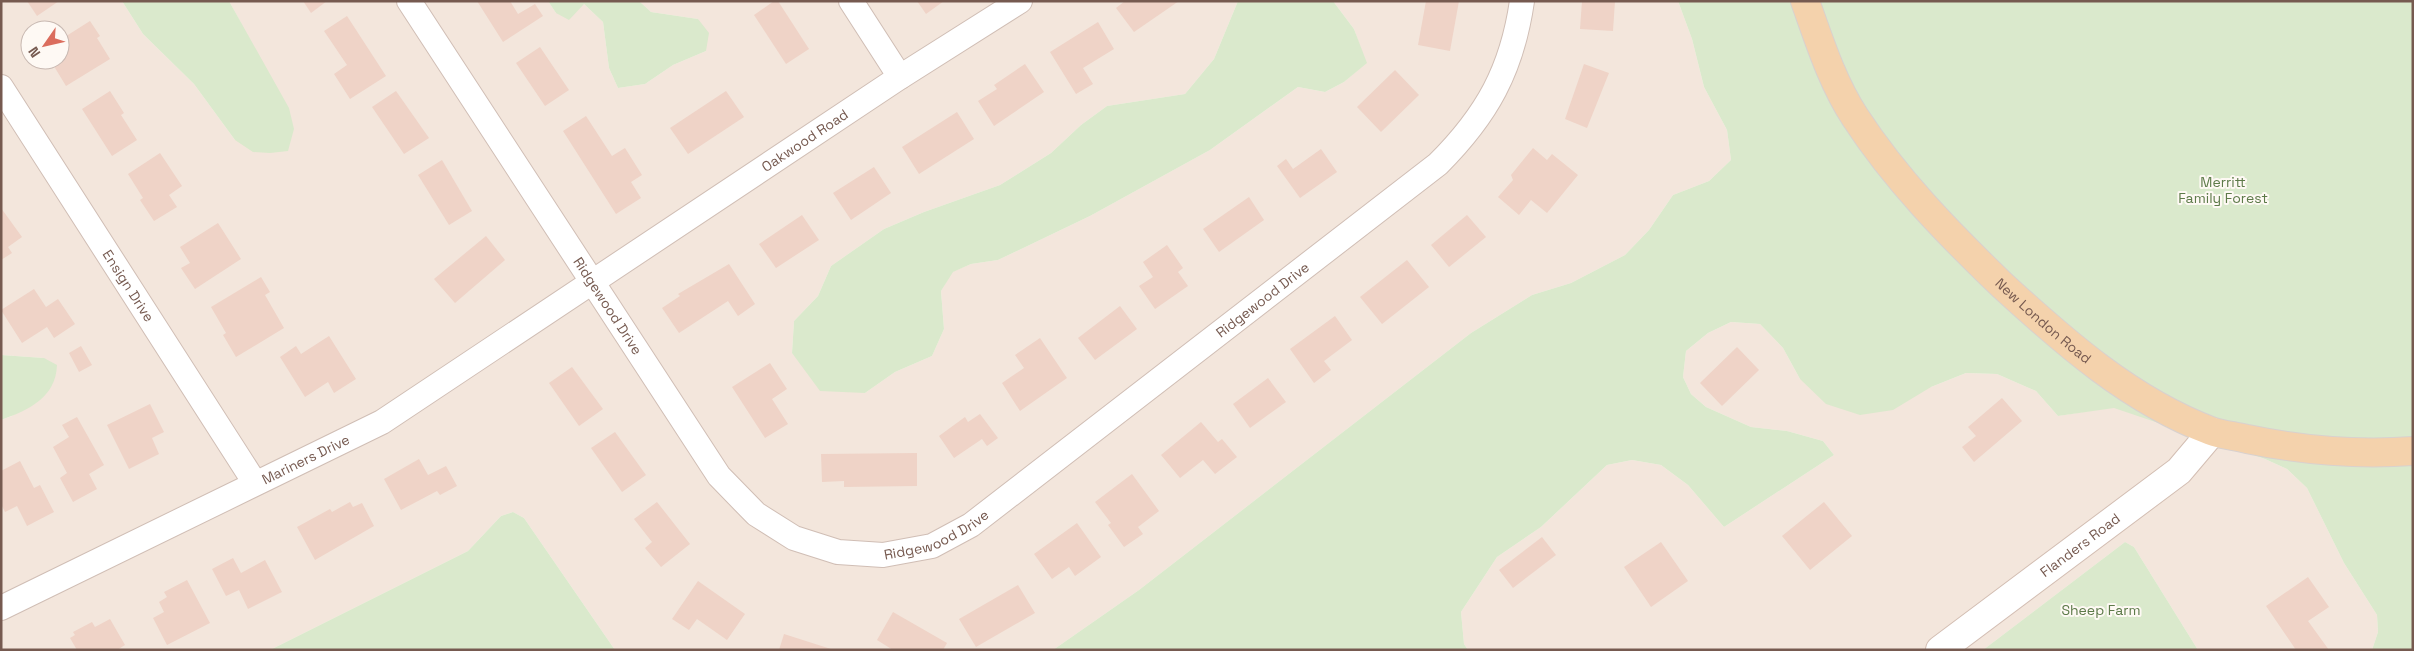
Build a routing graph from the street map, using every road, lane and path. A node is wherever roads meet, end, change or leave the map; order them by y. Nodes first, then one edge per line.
1 (409, 1) edge
2 (850, 1) edge
3 (1020, 1) edge
4 (1522, 1) edge
5 (1805, 1) edge
6 (900, 77) junction
7 (1, 88) edge
8 (594, 281) junction
9 (2212, 432) junction
10 (2413, 451) edge
11 (255, 483) junction
12 (1, 608) edge
13 (1940, 650) edge

1 - 8 street, Ridgewood Drive
2 - 6 street
3 - 6 street, Oakwood Road
4 - 8 street, Ridgewood Drive
5 - 9 main road, New London Road
6 - 8 street, Oakwood Road
7 - 11 street, Ensign Drive
8 - 11 street, Mariners Drive
9 - 10 main road, New London Road
9 - 13 street, Flanders Road
11 - 12 street, Mariners Drive

